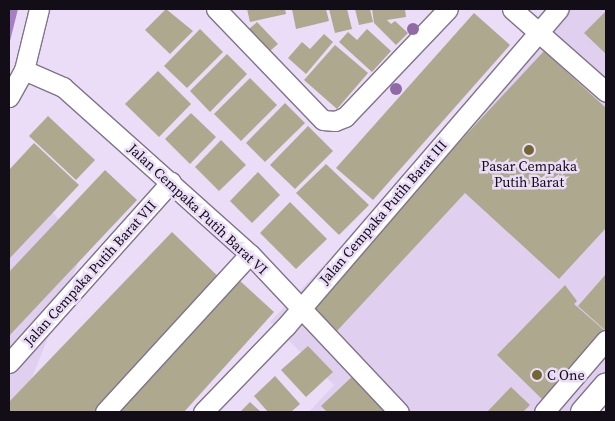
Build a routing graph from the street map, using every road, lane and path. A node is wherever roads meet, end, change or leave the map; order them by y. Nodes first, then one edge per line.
1 (39, 9) edge
2 (216, 9) edge
3 (448, 9) edge
4 (512, 9) edge
5 (559, 9) edge
6 (538, 32) junction
7 (24, 70) junction
8 (606, 92) edge
9 (9, 97) edge
10 (171, 182) junction
11 (250, 254) junction
12 (300, 309) junction
13 (606, 340) edge
14 (9, 363) edge
15 (606, 386) edge
16 (105, 412) edge
17 (203, 412) edge
18 (398, 412) edge
19 (544, 412) edge
20 (583, 412) edge

1 - 7 street
2 - 3 street
4 - 6 street
5 - 6 street, Jalan Cempaka Putih Barat III
6 - 8 street
6 - 12 street, Jalan Cempaka Putih Barat III
7 - 9 street
7 - 10 street, Jalan Cempaka Putih Barat VI
10 - 11 street, Jalan Cempaka Putih Barat VI
10 - 14 street, Jalan Cempaka Putih Barat VII
11 - 12 street, Jalan Cempaka Putih Barat VI
11 - 16 street
12 - 17 street, Jalan Cempaka Putih Barat III
12 - 18 street, Jalan Cempaka Putih Barat VI
13 - 19 street
15 - 20 main road

